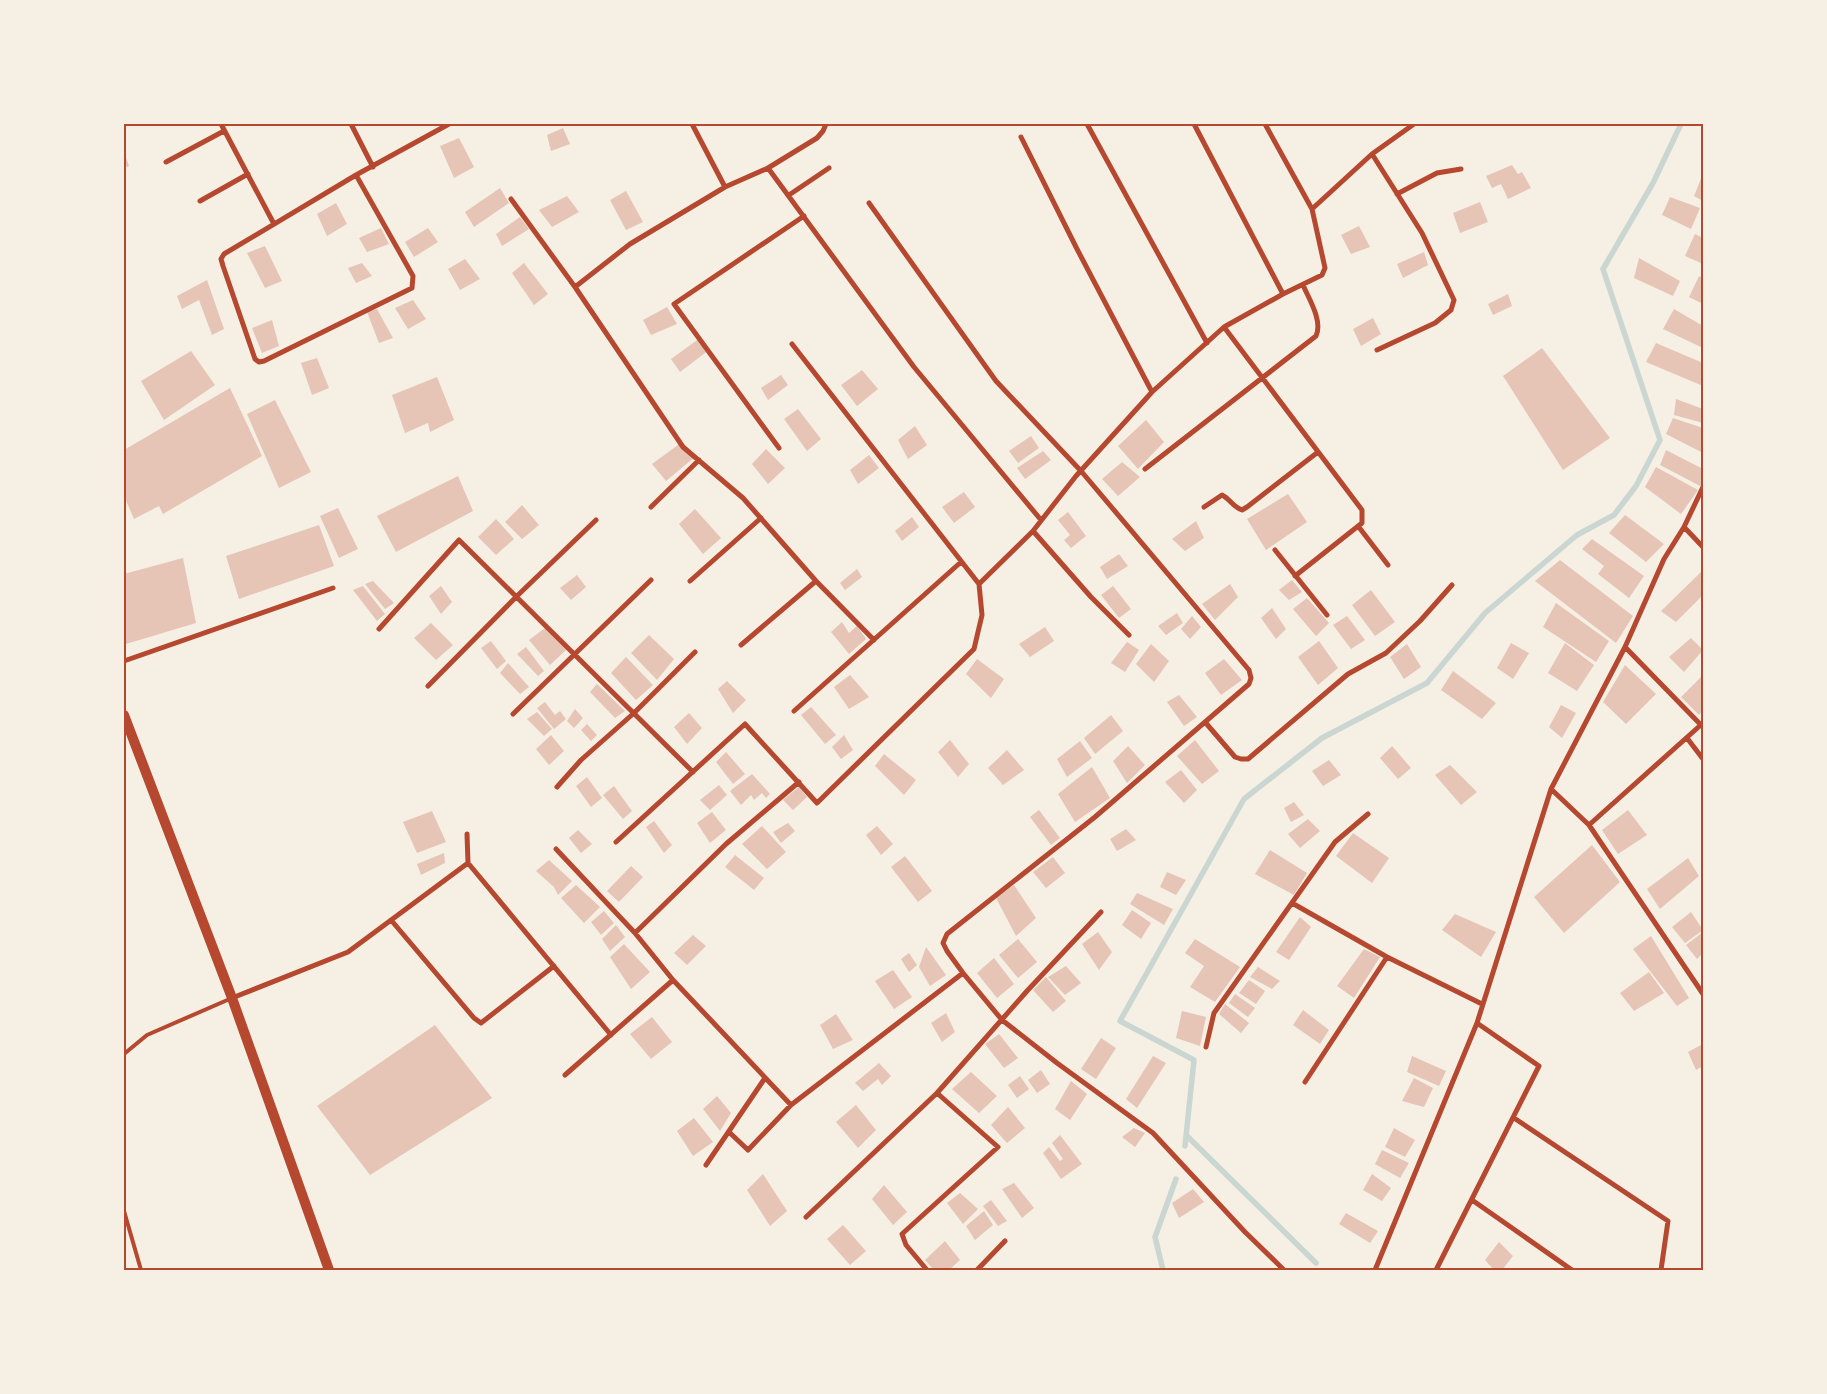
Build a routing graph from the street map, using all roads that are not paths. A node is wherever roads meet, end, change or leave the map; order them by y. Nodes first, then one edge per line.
1 (220, 124) edge
2 (351, 124) edge
3 (449, 124) edge
4 (692, 124) edge
5 (826, 124) edge
6 (1086, 124) edge
7 (1194, 124) edge
8 (1265, 124) edge
9 (1414, 124) edge
10 (224, 131) junction
11 (1021, 137) dead end
12 (1372, 154) junction
13 (166, 162) dead end
14 (373, 166) junction
15 (768, 168) junction
16 (829, 168) dead end
17 (1461, 168) dead end
18 (248, 174) junction
19 (356, 175) junction
20 (725, 187) junction
21 (1397, 194) junction
22 (789, 195) junction
23 (511, 199) dead end
24 (200, 201) dead end
25 (869, 204) dead end
26 (1312, 208) junction
27 (804, 216) junction
28 (274, 224) junction
29 (1303, 285) junction
30 (575, 287) junction
31 (1283, 294) junction
32 (1224, 328) junction
33 (1207, 343) junction
34 (792, 344) dead end
35 (1377, 350) dead end
36 (1262, 378) junction
37 (1152, 392) junction
38 (779, 448) dead end
39 (1318, 452) junction
40 (699, 460) junction
41 (1144, 469) dead end
42 (1081, 471) junction
43 (1703, 487) edge
44 (651, 507) dead end
45 (1204, 507) dead end
46 (761, 518) junction
47 (596, 520) dead end
48 (1041, 520) junction
49 (1358, 526) junction
50 (1684, 528) junction
51 (1033, 531) junction
52 (1703, 547) edge
53 (1275, 550) dead end
54 (961, 562) junction
55 (1388, 565) dead end
56 (1295, 576) junction
57 (651, 580) dead end
58 (690, 581) dead end
59 (816, 581) junction
60 (979, 584) junction
61 (1452, 585) dead end
62 (333, 588) dead end
63 (517, 596) junction
64 (1327, 616) dead end
65 (379, 629) dead end
66 (1129, 635) dead end
67 (874, 640) junction
68 (741, 645) dead end
69 (1625, 647) junction
70 (696, 652) dead end
71 (575, 653) junction
72 (124, 661) edge
73 (428, 686) dead end
74 (794, 711) dead end
75 (634, 712) junction
76 (513, 714) dead end
77 (124, 715) edge
78 (1205, 722) junction
79 (1702, 724) edge
80 (1687, 738) junction
81 (1703, 759) edge
82 (693, 772) junction
83 (799, 782) junction
84 (557, 787) dead end
85 (1550, 789) junction
86 (1368, 814) dead end
87 (1589, 825) junction
88 (467, 834) dead end
89 (616, 842) dead end
90 (556, 849) dead end
91 (468, 863) junction
92 (1292, 903) junction
93 (1101, 912) dead end
94 (391, 920) junction
95 (634, 933) junction
96 (1387, 957) junction
97 (554, 966) junction
98 (963, 973) junction
99 (672, 980) junction
100 (1703, 994) edge
101 (232, 998) junction
102 (1482, 1004) junction
103 (1002, 1020) junction
104 (1477, 1023) junction
105 (611, 1035) junction
106 (1206, 1047) dead end
107 (124, 1054) edge
108 (565, 1074) dead end
109 (765, 1078) junction
110 (1305, 1082) dead end
111 (938, 1093) junction
112 (791, 1105) junction
113 (1514, 1118) junction
114 (730, 1132) junction
115 (706, 1165) dead end
116 (1472, 1200) junction
117 (124, 1211) edge
118 (806, 1217) dead end
119 (1005, 1241) dead end
120 (141, 1270) edge
121 (329, 1270) edge
122 (927, 1270) edge
123 (977, 1270) edge
124 (1284, 1270) edge
125 (1375, 1270) edge
126 (1436, 1270) edge
127 (1572, 1270) edge
128 (1661, 1270) edge

1 - 10 street
2 - 14 street
3 - 14 street
4 - 20 street
5 - 15 street
6 - 33 street
7 - 31 street
8 - 26 street
9 - 12 street
10 - 13 street
10 - 18 street
11 - 37 street
12 - 21 street
12 - 26 street
14 - 19 street
15 - 20 street
15 - 22 street
16 - 22 street
17 - 21 street
18 - 24 street
18 - 28 street
19 - 28 street
19 - 28 street
20 - 30 street
21 - 35 street
22 - 27 street
23 - 30 street
25 - 42 street
26 - 29 street
27 - 38 street
27 - 48 street
29 - 31 street
29 - 36 street
30 - 40 street
31 - 32 street
32 - 33 street
32 - 36 street
33 - 37 street
34 - 54 street
36 - 39 street
36 - 41 street
37 - 42 street
39 - 45 street
39 - 49 street
40 - 44 street
40 - 46 street
42 - 48 street
42 - 78 street
43 - 50 street
46 - 58 street
46 - 59 street
47 - 63 street
48 - 51 street
49 - 55 street
49 - 56 street
50 - 52 street
50 - 69 street
51 - 60 street
51 - 66 street
53 - 56 street
54 - 60 street
54 - 67 street
56 - 64 street
57 - 71 street
59 - 67 street
59 - 68 street
60 - 83 street
61 - 78 street
62 - 72 street
63 - 65 street
63 - 71 street
63 - 73 street
67 - 74 street
69 - 79 street
69 - 85 street
70 - 75 street
71 - 75 street
71 - 76 street
75 - 82 street
75 - 84 street
77 - 101 main road
78 - 98 street
79 - 80 street
80 - 81 street
80 - 87 street
82 - 83 street
82 - 89 street
83 - 95 street
85 - 87 street
85 - 102 street
86 - 92 street
87 - 100 street
88 - 91 street
90 - 95 street
91 - 94 street
91 - 97 street
92 - 96 street
92 - 106 street
93 - 103 street
94 - 97 street
94 - 101 street
95 - 99 street
96 - 102 street
96 - 110 street
97 - 105 street
98 - 103 street
98 - 112 street
99 - 105 street
99 - 109 street
101 - 107 lane
101 - 121 main road
102 - 104 street
103 - 111 street
103 - 124 street
104 - 113 street
104 - 125 street
105 - 108 street
109 - 112 street
109 - 114 street
111 - 118 street
111 - 122 street
112 - 114 street
113 - 116 street
113 - 128 street
114 - 115 street
116 - 126 street
116 - 127 street
117 - 120 lane
119 - 123 street

